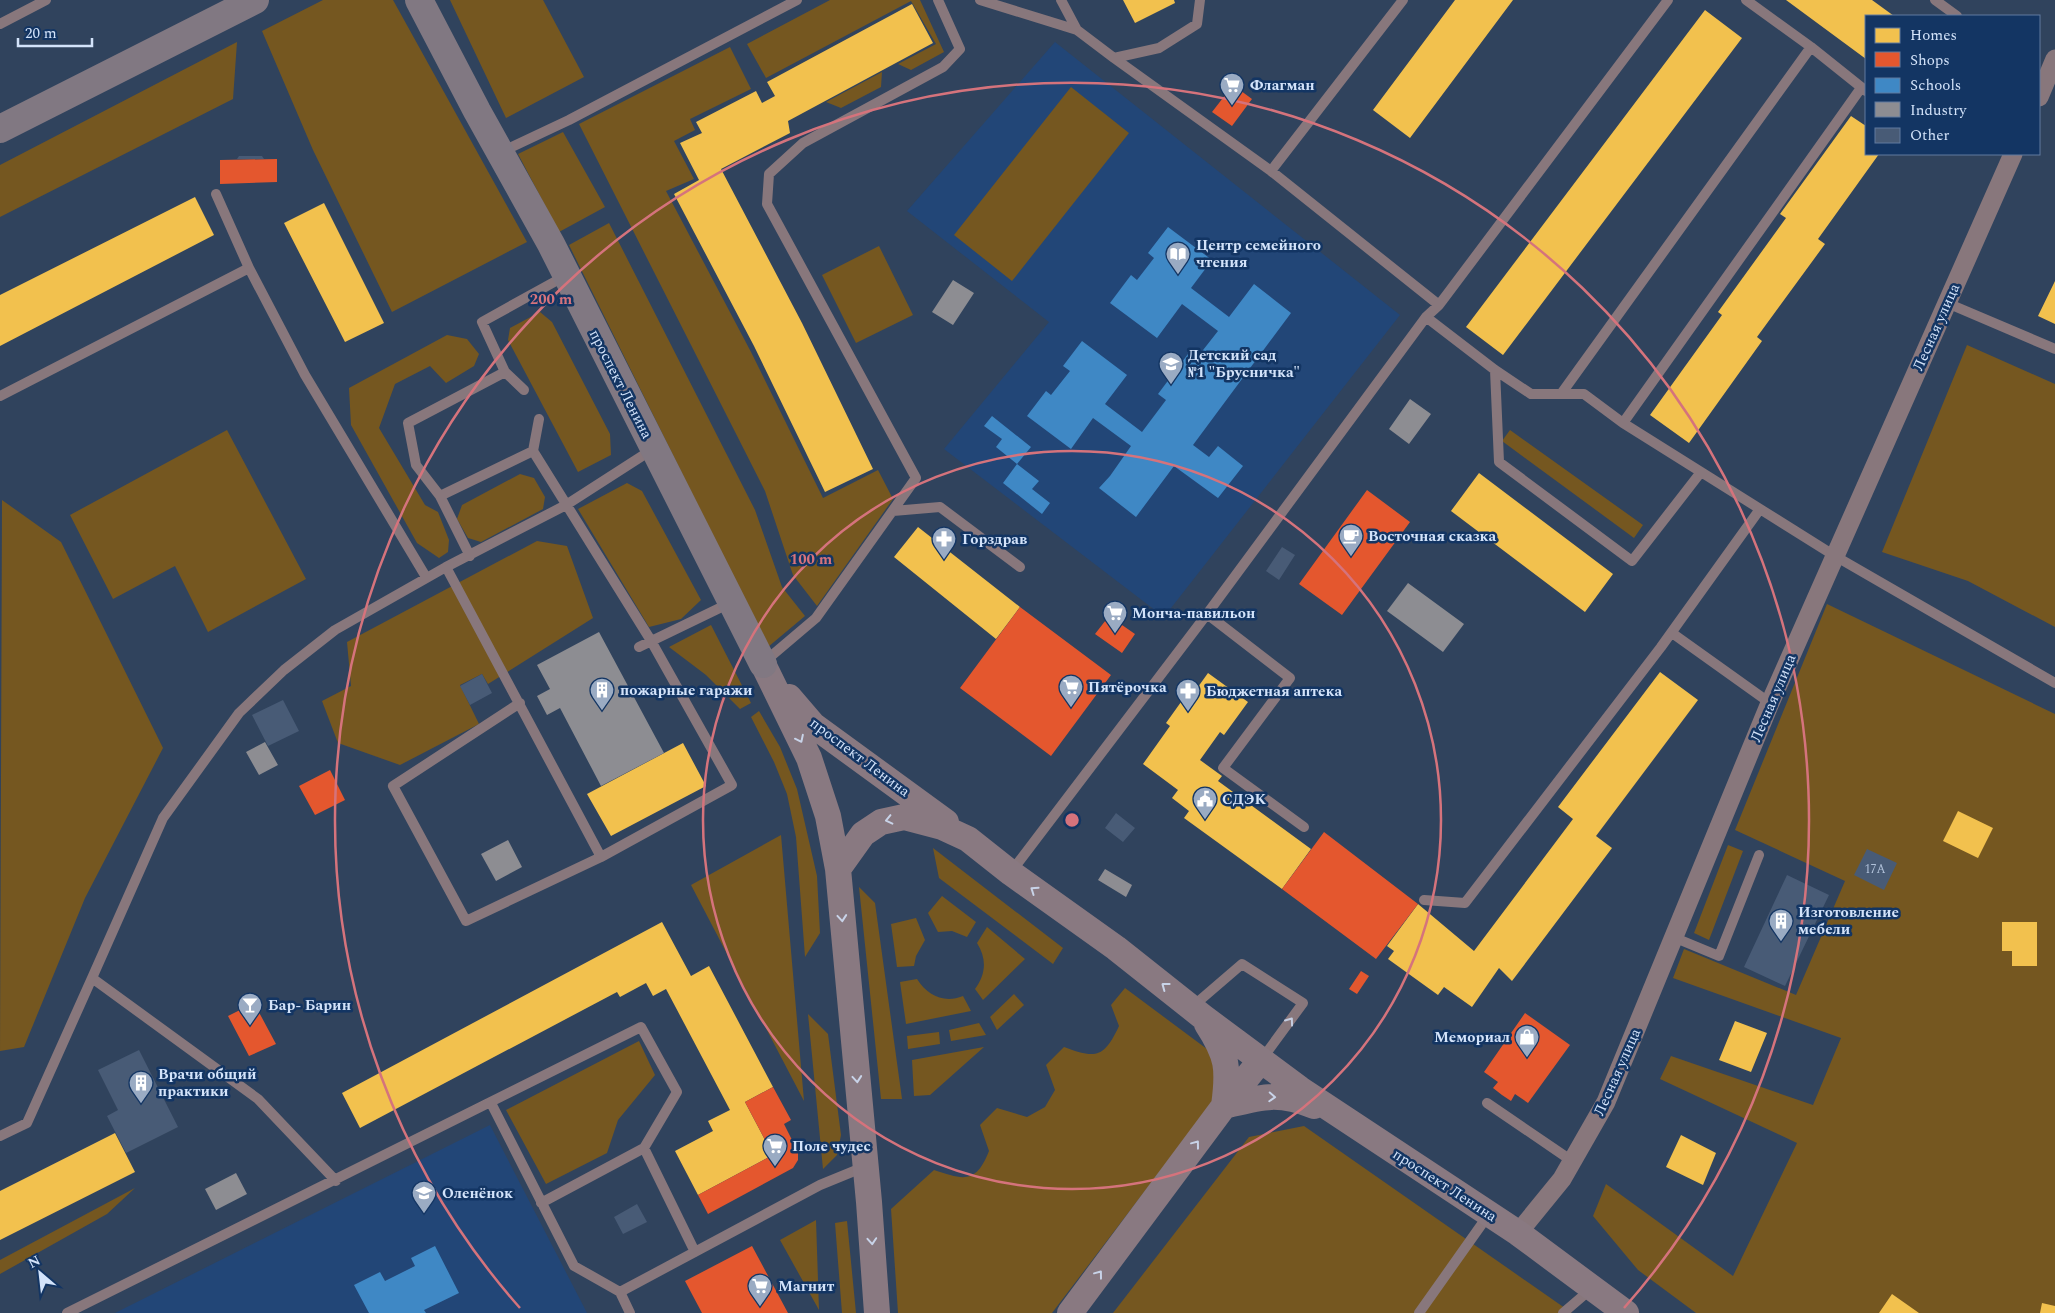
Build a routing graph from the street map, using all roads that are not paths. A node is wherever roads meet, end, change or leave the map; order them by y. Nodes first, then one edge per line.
1 (46, 0) edge
2 (255, 0) edge
3 (419, 0) edge
4 (798, 0) edge
5 (938, 0) edge
6 (980, 0) edge
7 (1061, 0) edge
8 (1200, 0) edge
9 (1403, 0) edge
10 (1668, 0) edge
11 (1746, 0) edge
12 (1935, 0) edge
13 (1956, 15) edge
14 (0, 24) edge
15 (1077, 30) junction
16 (1811, 47) junction
17 (1114, 58) junction
18 (2055, 59) edge
19 (2045, 85) edge
20 (1864, 90) edge
21 (0, 129) edge
22 (500, 153) junction
23 (2014, 155) edge
24 (1271, 171) junction
25 (216, 194) dead end
26 (249, 268) junction
27 (567, 276) junction
28 (1946, 303) junction
29 (1439, 305) junction
30 (1426, 318) junction
31 (2055, 349) edge
32 (1495, 370) junction
33 (505, 372) junction
34 (524, 390) dead end
35 (1561, 394) junction
36 (0, 396) edge
37 (539, 419) dead end
38 (1622, 423) junction
39 (654, 448) junction
40 (534, 451) junction
41 (1701, 472) junction
42 (440, 496) junction
43 (566, 505) junction
44 (1760, 509) junction
45 (893, 511) junction
46 (470, 556) junction
47 (1835, 556) junction
48 (446, 567) junction
49 (1020, 567) dead end
50 (426, 577) junction
51 (732, 603) junction
52 (1207, 614) junction
53 (1672, 633) junction
54 (650, 640) junction
55 (639, 647) dead end
56 (763, 664) junction
57 (2055, 683) edge
58 (520, 703) junction
59 (1770, 703) junction
60 (1304, 827) dead end
61 (968, 839) junction
62 (1759, 855) dead end
63 (601, 857) junction
64 (838, 869) junction
65 (1010, 873) junction
66 (1424, 900) dead end
67 (1673, 938) junction
68 (92, 978) junction
69 (1198, 1012) junction
70 (1261, 1060) junction
71 (491, 1102) junction
72 (1487, 1103) dead end
73 (1224, 1106) junction
74 (1337, 1116) junction
75 (0, 1136) edge
76 (644, 1148) junction
77 (1572, 1161) junction
78 (865, 1167) junction
79 (336, 1181) junction
80 (541, 1203) junction
81 (1489, 1214) junction
82 (1518, 1233) junction
83 (695, 1252) junction
84 (1593, 1287) junction
85 (620, 1292) junction
86 (67, 1313) edge
87 (630, 1313) edge
88 (877, 1313) edge
89 (1070, 1313) edge
90 (1419, 1313) edge
91 (1564, 1313) edge
92 (1626, 1313) edge

1 - 14 lane
2 - 21 main road
3 - 22 main road, проспект Ленина
4 - 22 lane
5 - 45 lane
6 - 15 lane
7 - 15 lane
8 - 17 lane
9 - 24 lane
10 - 29 lane
11 - 16 lane
12 - 13 lane
15 - 17 lane
16 - 20 lane
16 - 35 lane
17 - 24 lane
18 - 19 street
20 - 38 lane
22 - 27 main road, проспект Ленина
23 - 28 street, Лесная улица
24 - 29 lane
25 - 26 lane
26 - 36 lane
26 - 50 lane
27 - 33 lane
27 - 39 main road, проспект Ленина
28 - 31 lane
28 - 47 street, Лесная улица
29 - 30 lane
30 - 32 lane
30 - 52 lane
32 - 35 lane
32 - 41 lane
33 - 34 lane
33 - 42 lane
35 - 38 lane
37 - 40 lane
38 - 41 lane
39 - 43 lane
39 - 51 main road, проспект Ленина
40 - 42 lane
40 - 43 lane
41 - 44 lane
42 - 46 lane
43 - 46 lane
43 - 54 lane
44 - 47 lane
44 - 53 lane
45 - 49 lane
45 - 56 lane
46 - 48 lane
47 - 57 lane
47 - 59 street, Лесная улица
48 - 50 lane
48 - 58 lane
50 - 68 lane
51 - 54 lane
51 - 56 main road, проспект Ленина
52 - 60 lane
52 - 65 lane
53 - 59 lane
53 - 66 lane
54 - 55 lane
54 - 63 lane
56 - 61 main road, проспект Ленина
56 -> 64 main road, проспект Ленина
58 - 63 lane
58 - 63 lane
59 - 67 street, Лесная улица
61 -> 64 main road
61 - 65 main road, проспект Ленина
62 - 67 lane
64 -> 78 main road, проспект Ленина
69 -> 65 main road, проспект Ленина
67 - 77 street, Лесная улица
68 - 75 lane
68 - 79 lane
69 - 70 main road, проспект Ленина
70 -> 69 lane
69 - 73 main road
70 - 73 main road
70 - 74 main road, проспект Ленина
71 - 76 lane
71 - 79 lane
71 - 80 lane
72 - 77 lane
73 -> 74 main road
89 -> 73 main road
74 - 81 main road, проспект Ленина
76 - 80 lane
76 - 83 lane
77 - 82 street, Лесная улица
78 - 83 lane
78 -> 88 main road, проспект Ленина
79 - 86 lane
80 - 85 lane
81 - 82 main road, проспект Ленина
81 - 90 lane
82 - 84 main road, проспект Ленина
83 - 85 lane
84 - 91 lane
84 - 92 main road, проспект Ленина
85 - 87 lane

